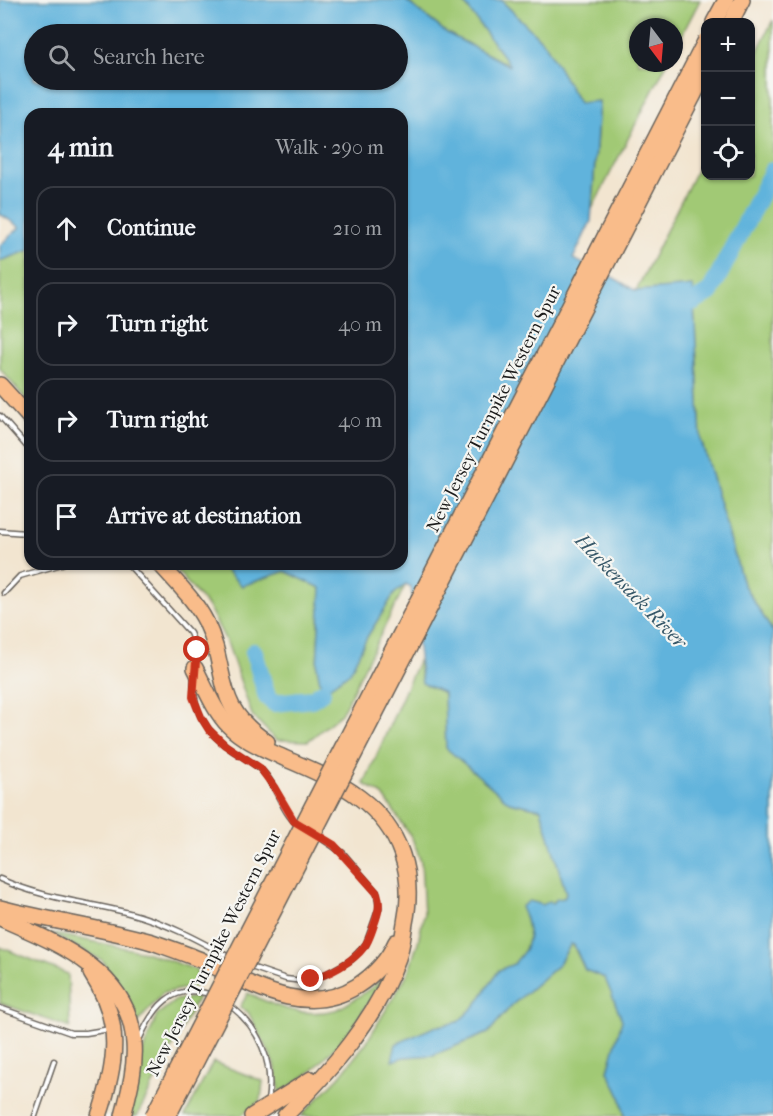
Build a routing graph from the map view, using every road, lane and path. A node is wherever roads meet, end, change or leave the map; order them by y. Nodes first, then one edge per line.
1 (726, 0) edge
2 (742, 0) edge
3 (716, 18) edge
4 (732, 18) edge
5 (701, 48) edge
6 (704, 72) edge
7 (0, 385) edge
8 (24, 411) edge
9 (0, 416) edge
10 (24, 443) edge
11 (0, 531) edge
12 (24, 532) edge
13 (41, 570) edge
14 (133, 570) edge
15 (165, 570) edge
16 (4, 593) dead end
17 (195, 668) junction
18 (304, 767) junction
19 (0, 879) edge
20 (0, 908) edge
21 (0, 918) edge
22 (405, 923) junction
23 (78, 957) junction
24 (0, 1008) edge
25 (113, 1028) junction
26 (346, 1046) junction
27 (134, 1052) junction
28 (54, 1061) dead end
29 (109, 1083) junction
30 (267, 1107) junction
31 (35, 1116) edge
32 (89, 1116) edge
33 (99, 1116) edge
34 (123, 1116) edge
35 (153, 1116) edge
36 (168, 1116) edge
37 (252, 1116) edge
38 (285, 1116) edge

1 - 3 highway
2 - 4 highway
5 - 35 highway, New Jersey Turnpike Western Spur, bridge
6 - 36 highway, New Jersey Turnpike Western Spur, bridge
7 - 8 highway
9 - 10 lane
11 - 12 lane
13 - 16 lane
14 - 17 lane
15 - 18 highway
17 - 18 highway
17 - 19 lane
18 - 22 highway
20 - 22 highway
21 - 23 highway
22 - 26 highway
23 - 25 highway
23 - 27 highway
24 - 25 lane
25 - 29 highway
26 - 30 highway
26 - 38 highway
27 - 30 lane
27 - 34 highway
28 - 31 lane
29 - 32 highway
29 - 33 highway
30 - 37 highway

